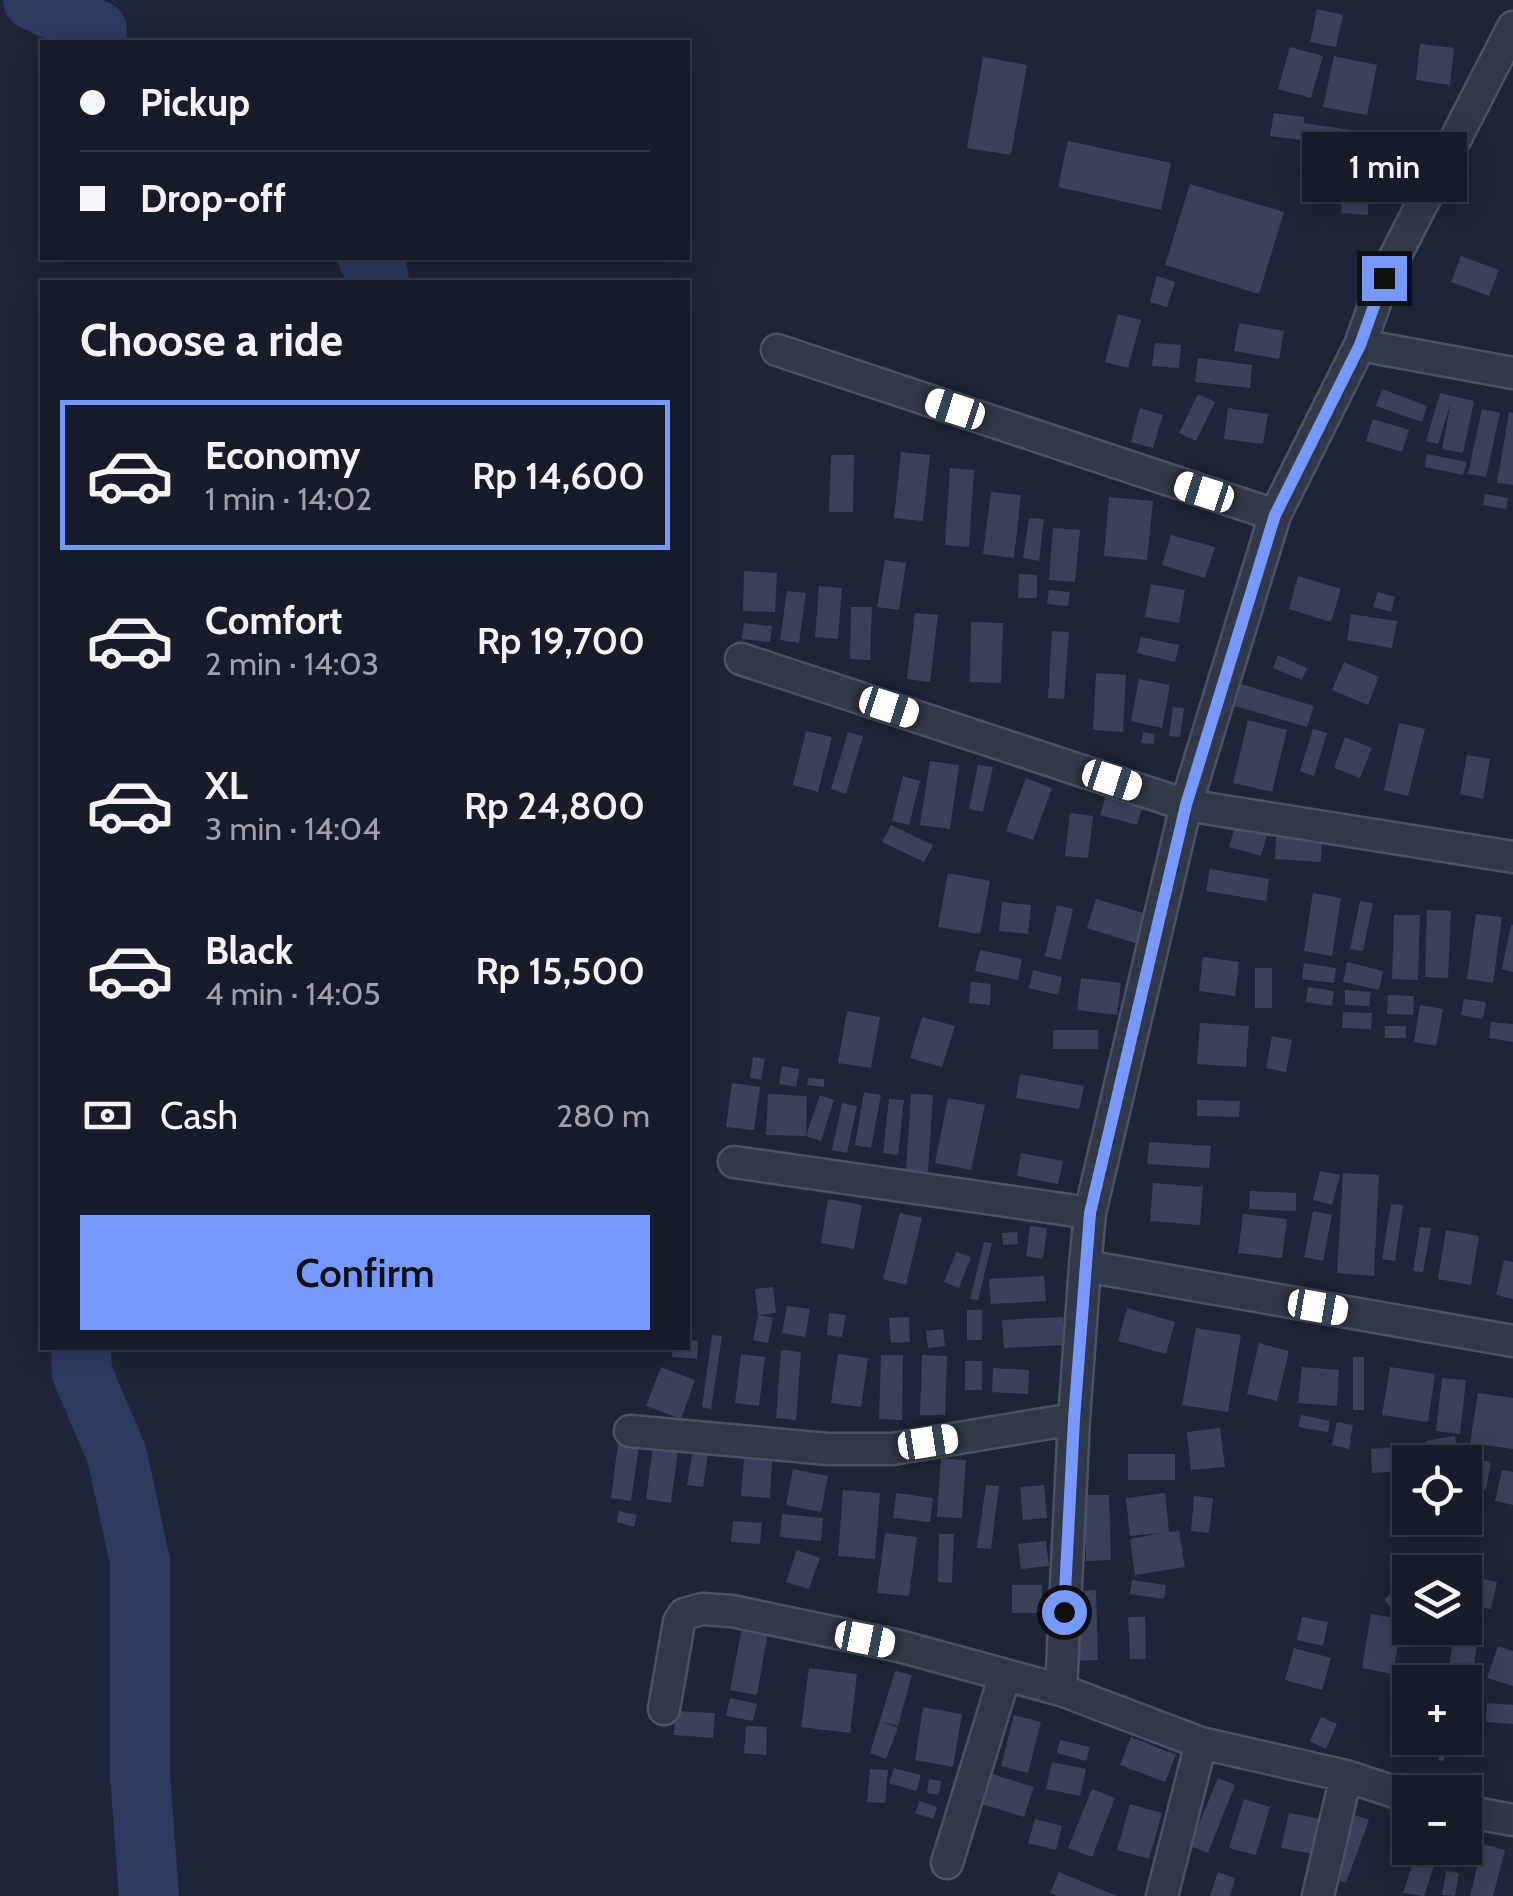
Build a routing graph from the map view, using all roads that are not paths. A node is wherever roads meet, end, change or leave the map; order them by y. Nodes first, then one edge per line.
1 (1513, 27) edge
2 (1360, 345) junction
3 (777, 350) dead end
4 (1513, 373) edge
5 (1275, 515) junction
6 (741, 658) dead end
7 (1186, 805) junction
8 (1513, 857) edge
9 (734, 1162) dead end
10 (1090, 1213) junction
11 (1085, 1266) junction
12 (1513, 1341) edge
13 (1074, 1419) junction
14 (630, 1431) dead end
15 (1005, 1675) junction
16 (1060, 1690) junction
17 (664, 1708) dead end
18 (1201, 1742) junction
19 (1346, 1776) junction
20 (1392, 1791) edge
21 (1482, 1814) edge
22 (1513, 1820) edge
23 (948, 1863) dead end
24 (1162, 1896) edge
25 (1318, 1896) edge

1 - 2 street
2 - 4 street
2 - 5 street
3 - 5 street
5 - 7 street
6 - 7 street
7 - 8 street
7 - 10 street
9 - 10 street
10 - 11 street
11 - 12 street
11 - 13 street
13 - 14 street
13 - 16 street
15 - 16 street
15 - 17 street
15 - 23 street
16 - 18 street
18 - 19 street
18 - 24 street
19 - 20 street
19 - 25 street
21 - 22 street

